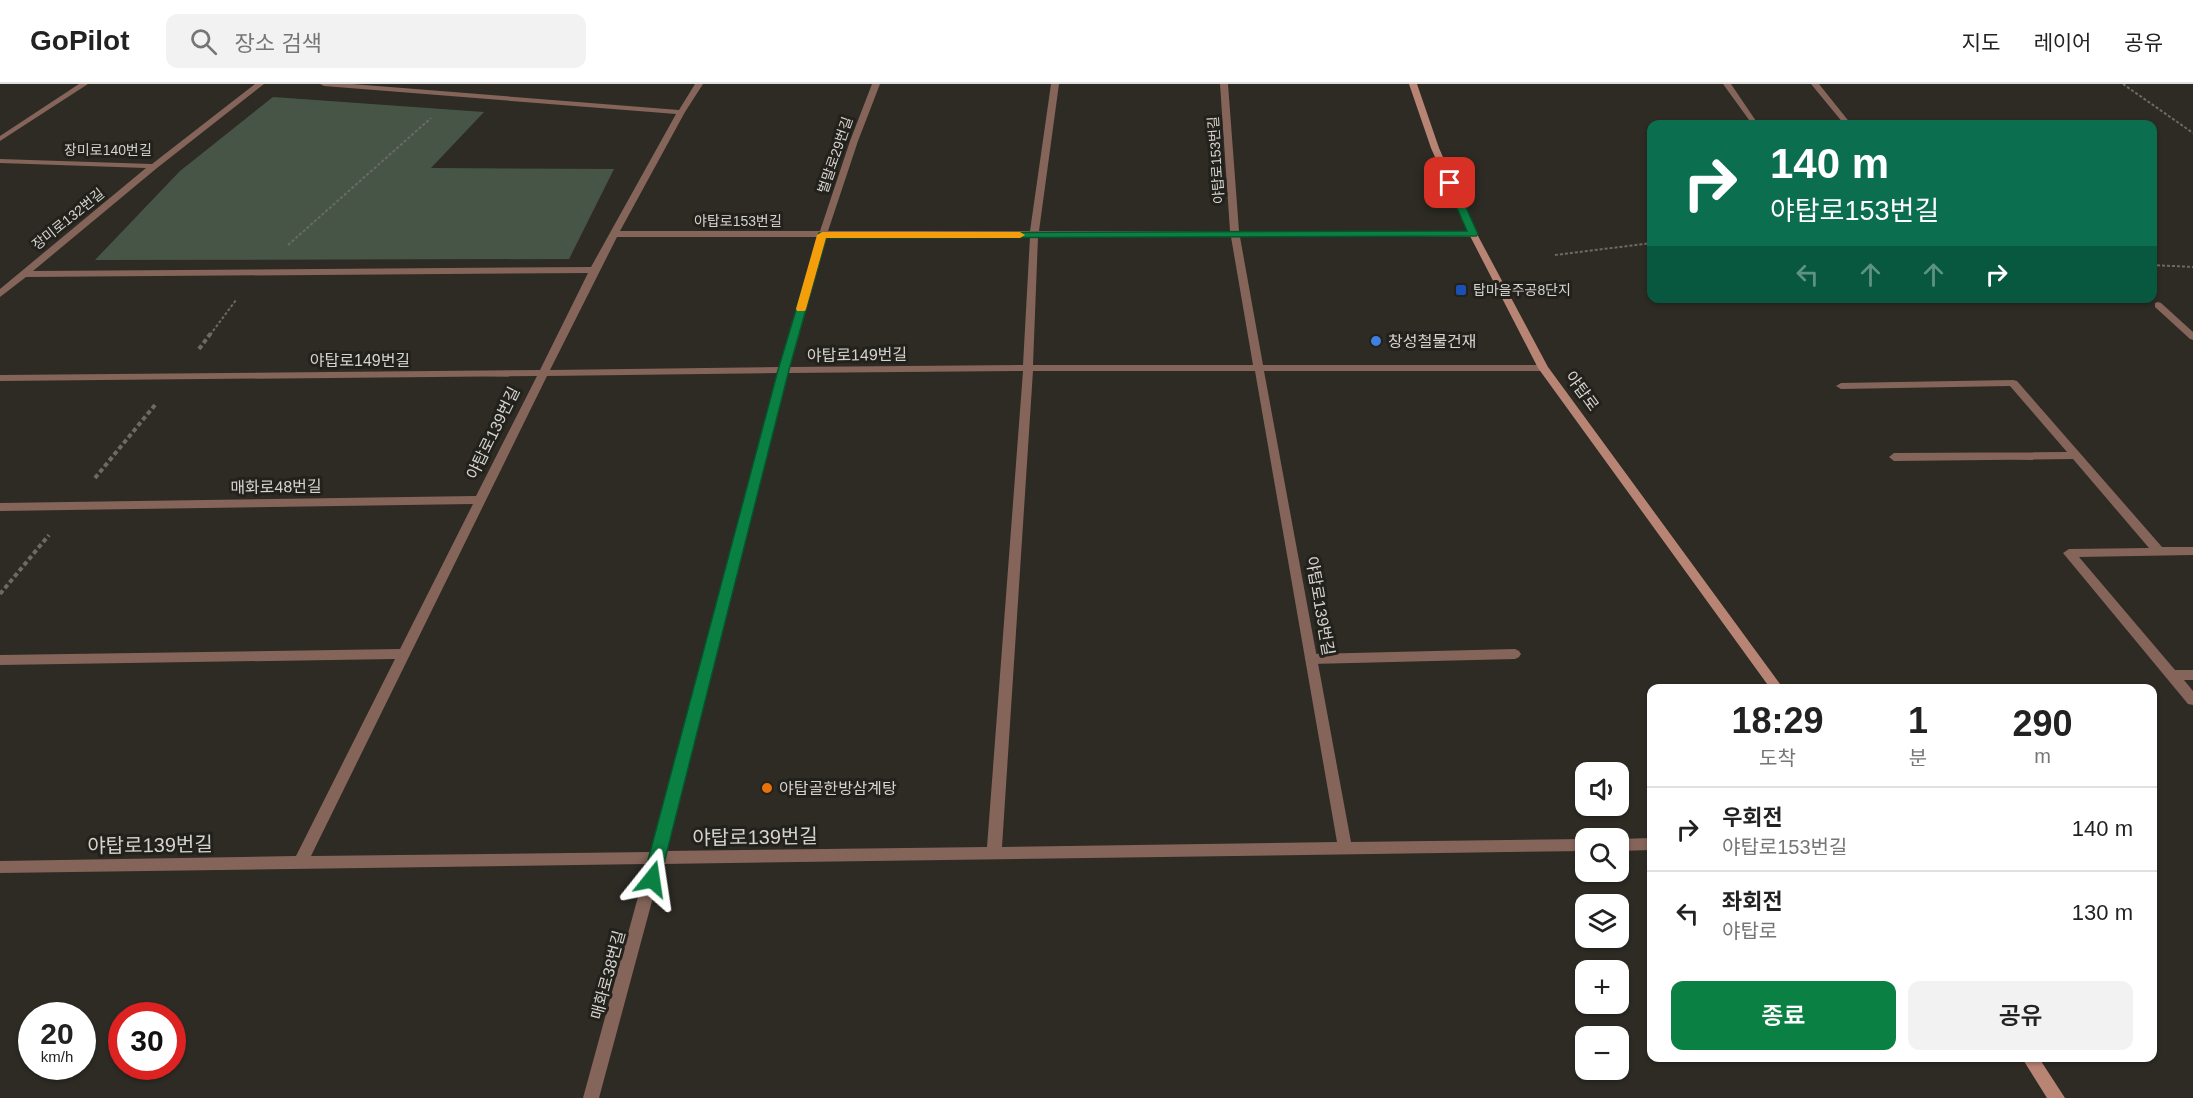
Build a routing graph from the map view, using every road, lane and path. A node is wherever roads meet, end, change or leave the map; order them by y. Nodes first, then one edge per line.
1 (84, 84) edge
2 (260, 84) edge
3 (324, 84) edge
4 (699, 84) edge
5 (876, 84) edge
6 (1055, 84) edge
7 (1224, 84) edge
8 (1413, 84) edge
9 (1727, 84) edge
10 (1815, 84) edge
11 (2123, 84) edge
12 (458, 94) junction
13 (681, 112) junction
14 (1752, 120) edge
15 (1845, 120) edge
16 (2193, 133) edge
17 (0, 139) edge
18 (0, 162) edge
19 (154, 166) junction
20 (614, 234) junction
21 (1235, 234) junction
22 (1473, 234) junction
23 (822, 235) junction
24 (1034, 235) junction
25 (1647, 244) edge
26 (1555, 255) dead end
27 (2157, 266) edge
28 (2193, 267) edge
29 (594, 270) junction
30 (258, 271) junction
31 (23, 274) junction
32 (0, 294) edge
33 (2158, 305) dead end
34 (2193, 337) edge
35 (1028, 368) junction
36 (1543, 368) junction
37 (1259, 369) junction
38 (783, 370) junction
39 (542, 374) junction
40 (178, 376) junction
41 (0, 378) edge
42 (1841, 386) dead end
43 (2075, 455) junction
44 (1894, 457) dead end
45 (479, 500) junction
46 (72, 506) junction
47 (0, 507) edge
48 (2159, 551) junction
49 (2193, 551) edge
50 (0, 594) edge
51 (404, 654) junction
52 (1515, 654) dead end
53 (1311, 659) junction
54 (0, 660) edge
55 (2172, 675) junction
56 (2193, 675) edge
57 (1773, 684) edge
58 (2193, 700) edge
59 (1647, 844) edge
60 (1575, 845) edge
61 (1629, 845) edge
62 (1345, 849) junction
63 (994, 854) junction
64 (658, 857) junction
65 (301, 862) junction
66 (0, 867) edge
67 (2034, 1062) edge
68 (591, 1098) edge
69 (2057, 1098) edge

1 - 17 street
2 - 19 street, 장미로140번길
3 - 12 street
4 - 13 street
5 - 23 street, 벌말로29번길
6 - 24 street
7 - 21 street, 야탑로153번길
8 - 22 street, 야탑로
9 - 14 street
10 - 15 street
11 - 16 path
12 - 13 street
12 - 30 path
13 - 20 street
18 - 19 street, 장미로140번길
19 - 31 street, 장미로132번길
20 - 23 street, 야탑로153번길
20 - 29 street
21 - 22 street, 야탑로153번길
21 - 24 street, 야탑로153번길
21 - 37 street
22 - 36 street, 야탑로
23 - 24 street, 야탑로153번길
23 - 38 street, 매화로38번길
24 - 35 street
25 - 26 path
27 - 28 path
29 - 30 street
29 - 39 street
30 - 31 street
30 - 40 path
31 - 32 street, 장미로132번길
33 - 34 street
35 - 37 street, 야탑로149번길
35 - 38 street, 야탑로149번길
35 - 63 street
36 - 37 street, 야탑로149번길
36 - 57 street, 야탑로
37 - 53 street, 야탑로139번길
38 - 39 street, 야탑로149번길
38 - 64 street, 매화로38번길
39 - 40 street, 야탑로149번길
39 - 45 street, 야탑로139번길
40 - 41 street
40 - 46 path
42 - 43 street
43 - 44 street
43 - 48 street
45 - 46 street, 매화로48번길
45 - 51 street, 야탑로139번길
46 - 47 street, 매화로48번길
46 - 50 path
48 - 49 street
48 - 55 street
51 - 54 street
51 - 65 street, 야탑로139번길
52 - 53 street
53 - 62 street, 야탑로139번길
55 - 56 street
55 - 58 street
59 - 61 street
60 - 62 street, 야탑로139번길
62 - 63 street, 야탑로139번길
63 - 64 street, 야탑로139번길
64 - 65 street, 야탑로139번길
64 - 68 street, 매화로38번길
65 - 66 street, 야탑로139번길
67 - 69 street

